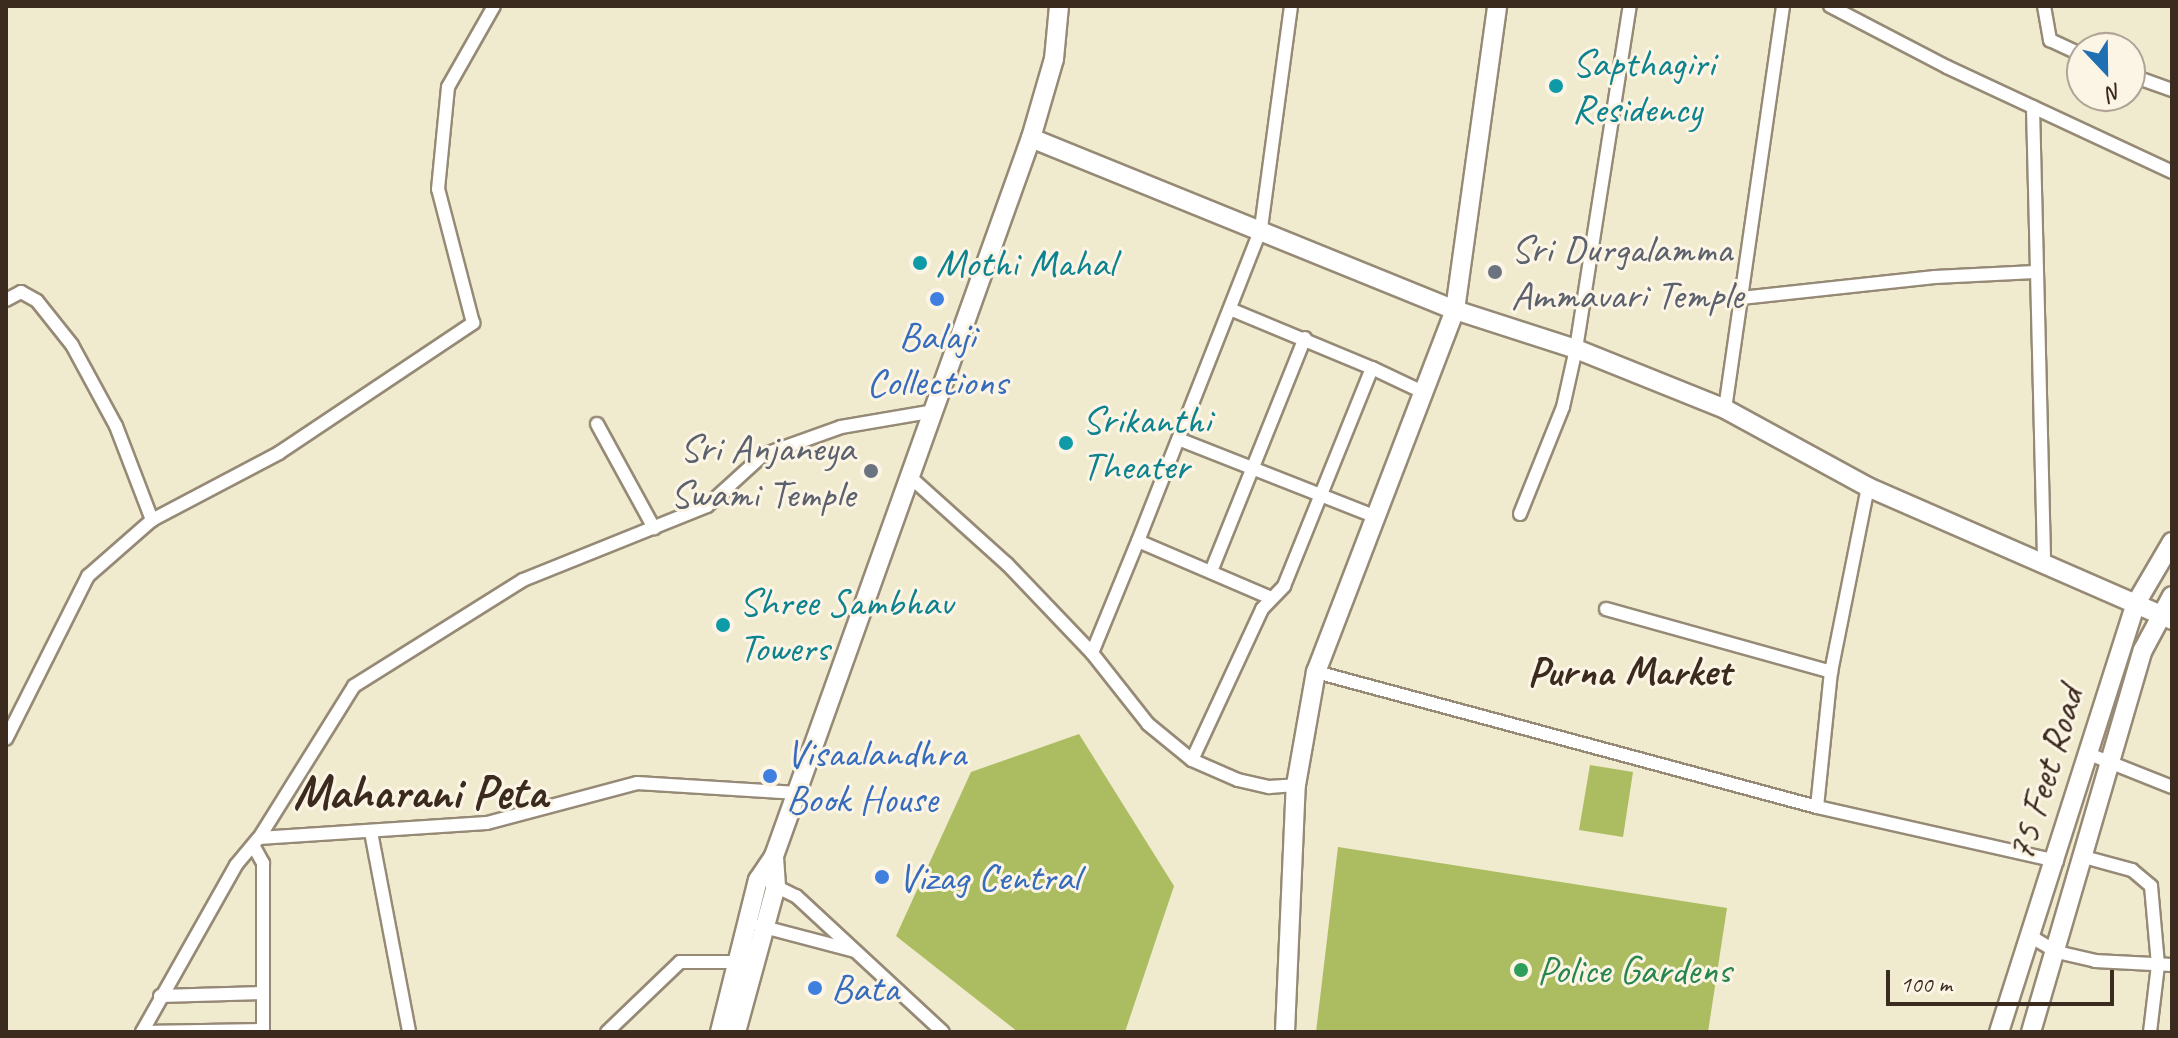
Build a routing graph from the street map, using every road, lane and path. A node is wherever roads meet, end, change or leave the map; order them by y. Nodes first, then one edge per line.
1 (494, 6) edge
2 (1059, 6) edge
3 (1291, 6) edge
4 (1497, 6) edge
5 (1630, 6) edge
6 (1783, 6) edge
7 (1830, 6) edge
8 (2044, 6) edge
9 (2066, 48) edge
10 (2146, 81) edge
11 (2172, 90) edge
12 (2033, 107) junction
13 (1031, 138) junction
14 (2172, 172) edge
15 (1261, 228) junction
16 (2035, 272) junction
17 (1741, 298) junction
18 (6, 300) edge
19 (1230, 309) junction
20 (1455, 310) junction
21 (1305, 338) junction
22 (1576, 349) junction
23 (1372, 368) junction
24 (1425, 393) junction
25 (1725, 409) junction
26 (929, 412) junction
27 (597, 424) dead end
28 (1181, 440) junction
29 (1252, 468) junction
30 (908, 475) junction
31 (1868, 487) junction
32 (1319, 492) junction
33 (1520, 514) dead end
34 (1374, 516) junction
35 (152, 520) junction
36 (654, 528) junction
37 (1138, 541) junction
38 (2172, 542) edge
39 (2044, 563) junction
40 (1212, 569) junction
41 (2172, 596) edge
42 (1271, 598) junction
43 (2135, 605) junction
44 (1606, 609) dead end
45 (2166, 617) edge
46 (1092, 653) junction
47 (1316, 672) junction
48 (1831, 672) junction
49 (6, 739) edge
50 (2089, 754) junction
51 (1192, 760) junction
52 (2111, 762) junction
53 (1296, 785) junction
54 (2172, 787) edge
55 (794, 793) junction
56 (1817, 807) junction
57 (371, 832) junction
58 (256, 841) junction
59 (2084, 857) junction
60 (2057, 861) junction
61 (767, 883) junction
62 (747, 922) junction
63 (766, 927) junction
64 (2030, 936) junction
65 (858, 952) junction
66 (2057, 952) junction
67 (736, 962) junction
68 (2158, 965) junction
69 (2172, 965) edge
70 (263, 993) junction
71 (160, 996) junction
72 (263, 1031) edge
73 (409, 1032) edge
74 (607, 1032) edge
75 (720, 1032) edge
76 (736, 1032) edge
77 (943, 1032) edge
78 (1285, 1032) edge
79 (1999, 1032) edge
80 (2031, 1032) edge
81 (2150, 1032) edge

1 - 35 street
2 - 13 main road
3 - 15 street
4 - 20 main road
5 - 22 street
6 - 17 street
7 - 12 street
8 - 9 street
10 - 11 street
12 - 14 street
12 - 16 street
13 - 15 main road
13 - 26 main road
15 - 19 street
15 - 20 main road
16 - 17 street
16 - 39 street
17 - 25 street
18 - 35 street
19 - 21 street
19 - 28 street
20 - 22 main road
20 - 24 main road
21 - 23 street
21 - 29 street
22 - 25 main road
22 - 33 street
23 - 24 street
23 - 32 street
24 - 34 main road
25 - 31 main road
26 - 30 main road
26 - 36 street
27 - 36 street
28 - 29 street
28 - 37 street
29 - 32 street
29 - 40 street
30 - 46 street
30 - 55 main road
31 - 39 main road
31 - 48 street
32 - 34 street
32 - 42 street
34 - 47 main road
35 - 49 street
36 - 58 street
37 - 40 street
37 - 46 street
38 - 43 main road, 75 Feet Road
39 - 43 main road
40 - 42 street
41 - 45 main road, 75 Feet Road
42 - 51 street
43 - 45 main road
43 - 50 main road, 75 Feet Road
44 - 48 street
45 - 52 main road, 75 Feet Road
46 - 51 street
47 - 53 main road
47 - 56 street
48 - 56 street
50 - 52 street
50 - 60 main road, 75 Feet Road
51 - 53 street
52 - 54 street
52 - 59 main road, 75 Feet Road
53 - 78 main road
55 - 57 street
55 - 61 main road
56 - 60 street
57 - 58 street
57 - 73 street
58 - 70 street
58 - 71 street
59 - 66 main road, 75 Feet Road
59 - 68 street
60 - 64 main road, 75 Feet Road
61 - 62 main road
61 - 63 main road
61 - 65 street
62 - 63 street
62 - 67 main road
63 - 65 street
63 - 76 main road
64 - 66 street
64 - 79 main road, 75 Feet Road
65 - 77 street
66 - 68 street
66 - 80 main road, 75 Feet Road
67 - 74 street
67 - 75 main road
68 - 69 street
68 - 81 street
70 - 71 street
70 - 72 street
71 - 72 street

